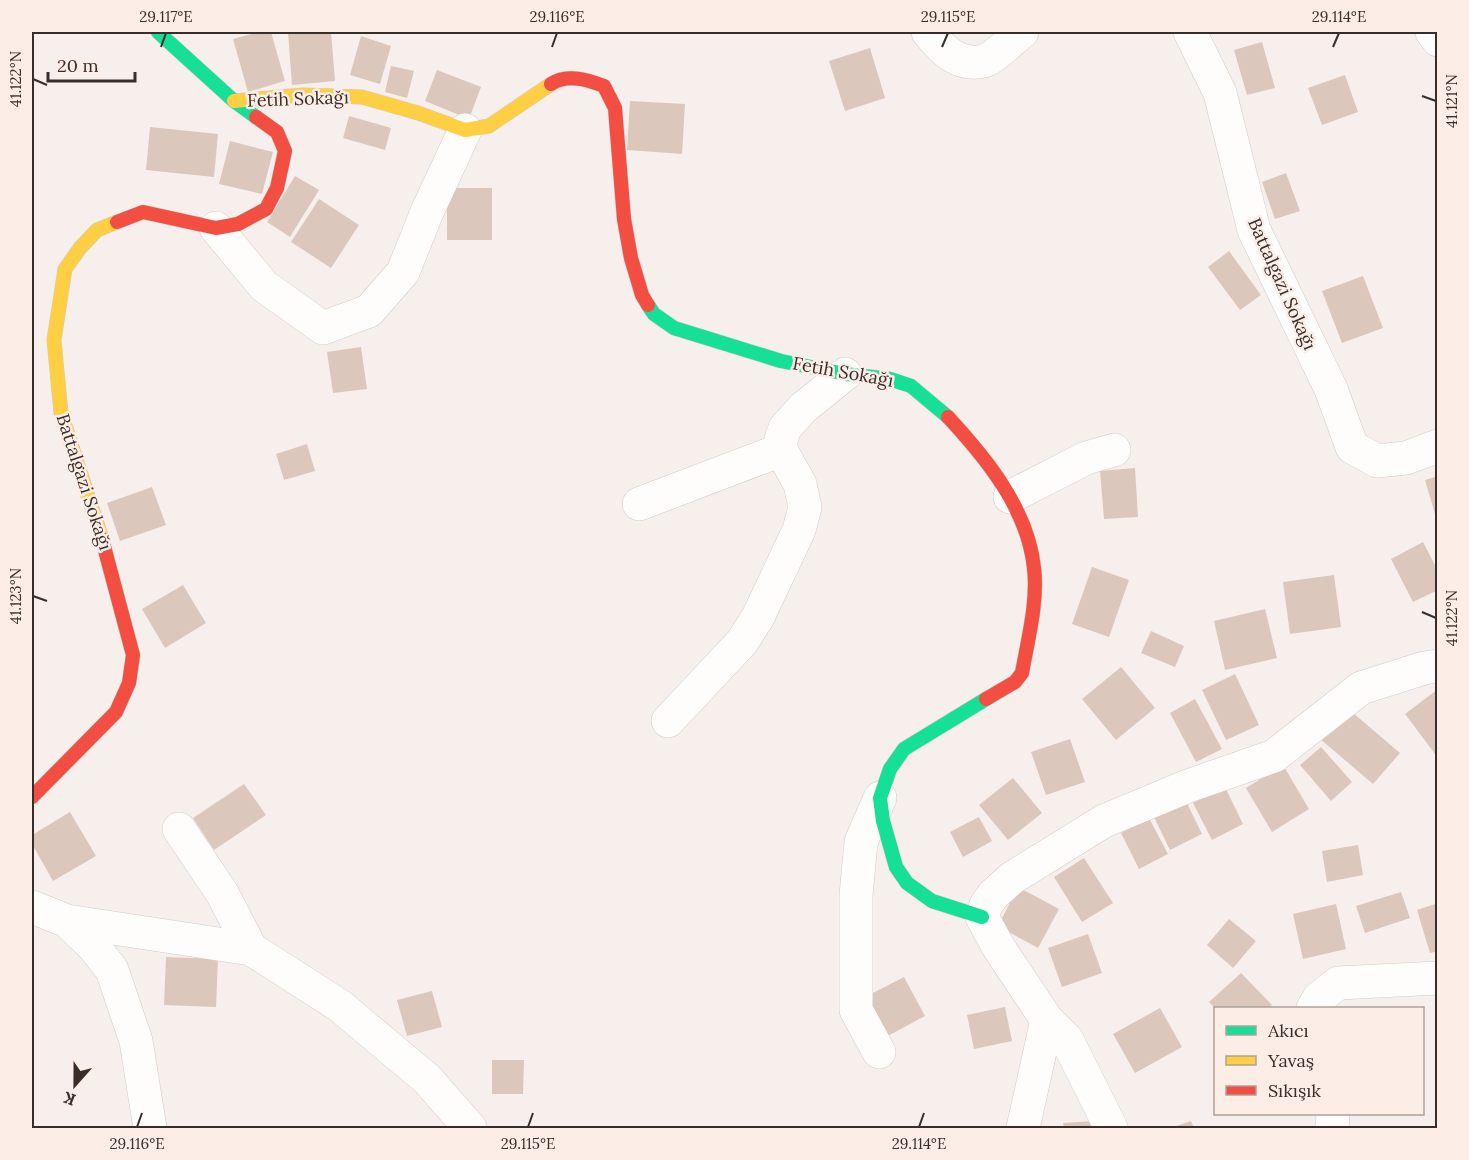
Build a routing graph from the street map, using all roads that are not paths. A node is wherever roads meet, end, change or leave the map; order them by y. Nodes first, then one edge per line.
1 (158, 32) edge
2 (928, 32) edge
3 (1022, 32) edge
4 (1190, 32) edge
5 (1432, 32) edge
6 (1437, 40) edge
7 (234, 101) junction
8 (465, 130) junction
9 (216, 228) junction
10 (845, 374) junction
11 (1437, 446) edge
12 (781, 450) junction
13 (1114, 450) dead end
14 (1010, 497) junction
15 (639, 504) dead end
16 (1437, 666) edge
17 (668, 721) dead end
18 (32, 797) edge
19 (880, 798) junction
20 (179, 829) dead end
21 (32, 907) edge
22 (982, 917) junction
23 (67, 921) junction
24 (251, 949) junction
25 (1437, 978) edge
26 (1313, 1007) edge
27 (1047, 1020) junction
28 (879, 1052) dead end
29 (150, 1128) edge
30 (470, 1128) edge
31 (1023, 1128) edge
32 (1111, 1128) edge

1 - 7 street, Battalgazi Sokağı
2 - 3 street
4 - 11 street, Battalgazi Sokağı
5 - 6 street
7 - 8 street, Fetih Sokağı
7 - 9 street, Battalgazi Sokağı
8 - 9 street
8 - 10 street, Fetih Sokağı
9 - 18 street, Battalgazi Sokağı
10 - 12 street
10 - 14 street, Fetih Sokağı
12 - 15 street
12 - 17 street
13 - 14 street
14 - 19 street, Fetih Sokağı
16 - 22 street
19 - 22 street, Fetih Sokağı
19 - 28 street
20 - 24 street
21 - 23 street
22 - 27 street
23 - 24 street
23 - 29 street
24 - 30 street
25 - 26 street
27 - 31 street
27 - 32 street

